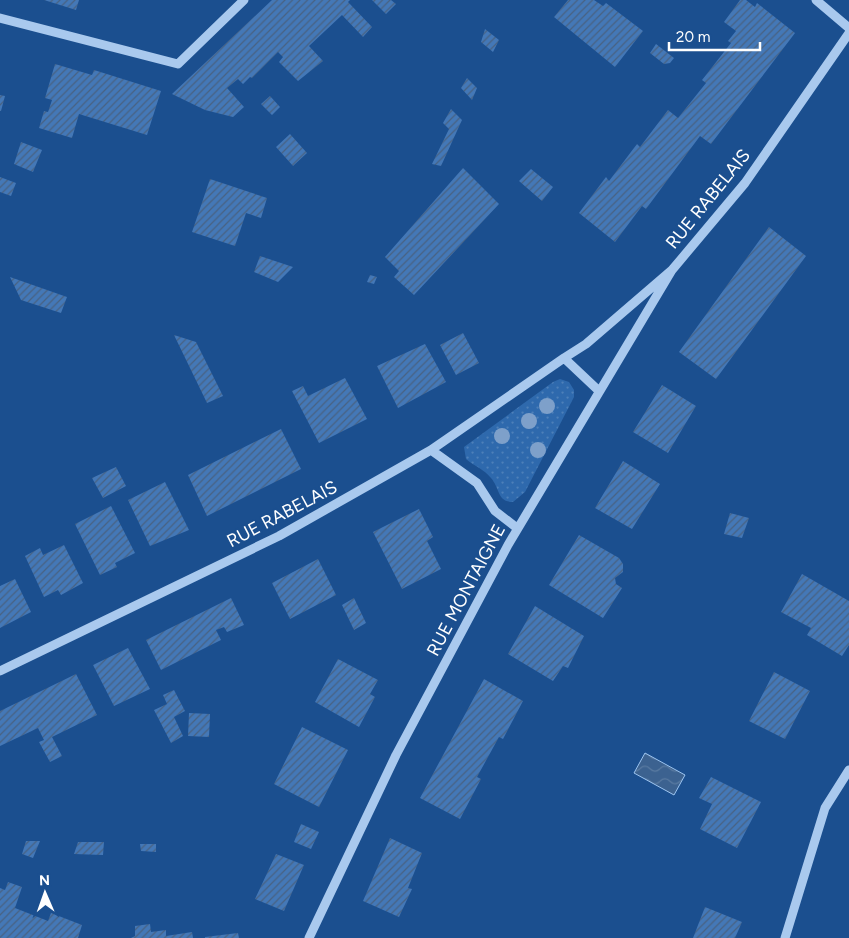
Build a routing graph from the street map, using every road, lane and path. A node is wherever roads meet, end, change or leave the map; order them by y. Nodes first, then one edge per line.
1 (244, 0) edge
2 (816, 0) edge
3 (0, 18) edge
4 (849, 28) edge
5 (849, 33) edge
6 (672, 270) junction
7 (564, 358) junction
8 (598, 391) junction
9 (431, 450) junction
10 (518, 528) junction
11 (0, 671) edge
12 (849, 770) edge
13 (308, 938) edge
14 (785, 938) edge

1 - 3 street
2 - 4 street
5 - 6 street, RUE RABELAIS
6 - 7 street, RUE RABELAIS
6 - 8 street, RUE MONTAIGNE
7 - 8 street
7 - 9 street, RUE RABELAIS
8 - 10 street, RUE MONTAIGNE
9 - 10 street
9 - 11 street, RUE RABELAIS
10 - 13 street, RUE MONTAIGNE
12 - 14 street

